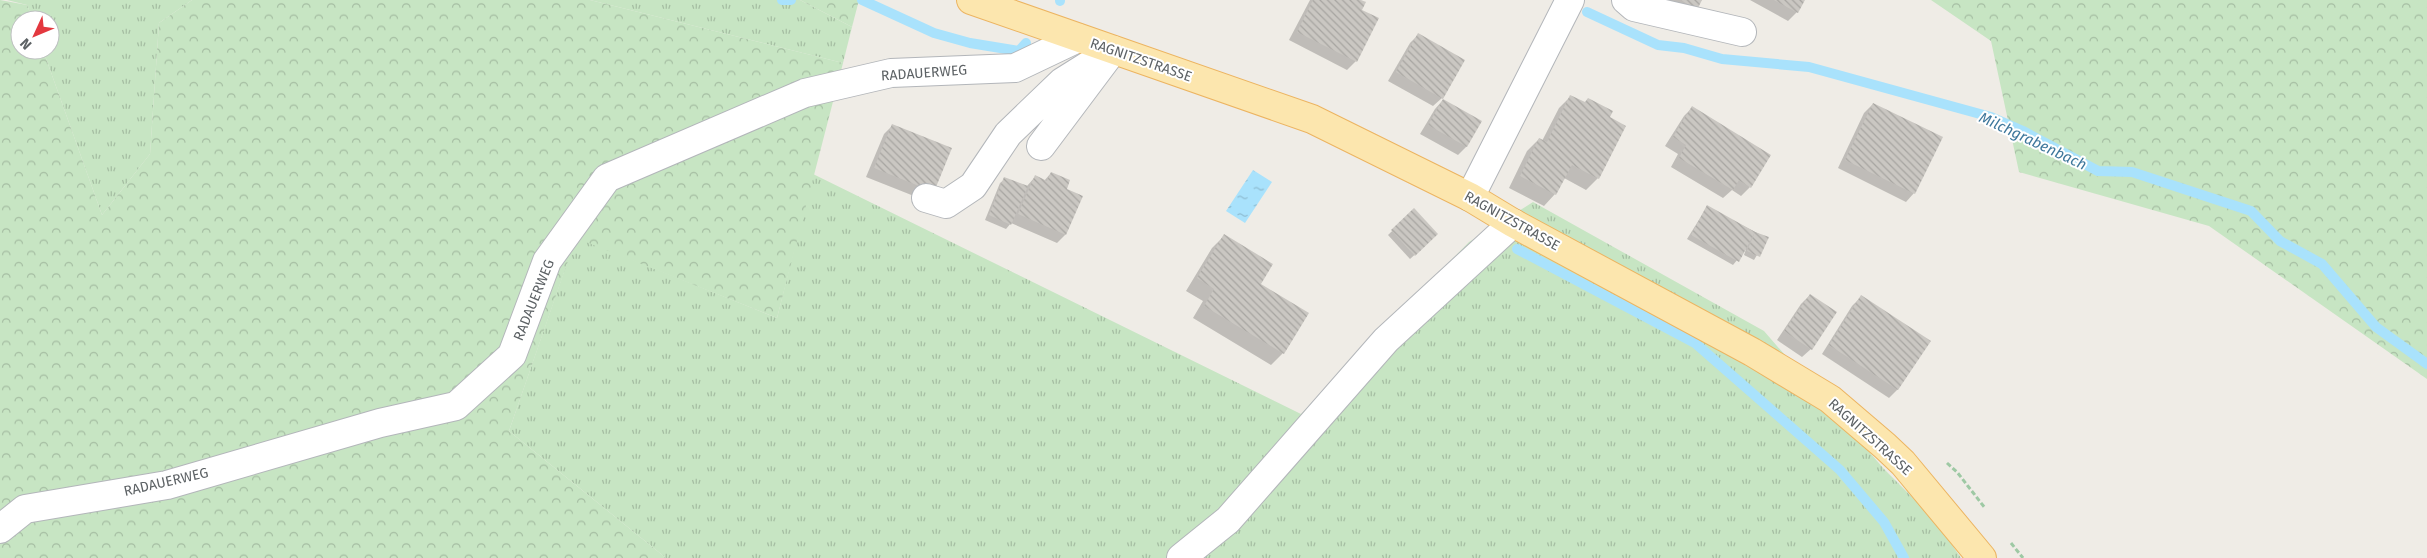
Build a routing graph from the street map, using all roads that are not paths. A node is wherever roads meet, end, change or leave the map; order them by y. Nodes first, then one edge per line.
1 (971, 0) edge
2 (1570, 0) edge
3 (1626, 0) edge
4 (1742, 32) dead end
5 (1078, 38) junction
6 (1113, 50) junction
7 (1041, 146) dead end
8 (1470, 197) junction
9 (926, 198) dead end
10 (1513, 223) junction
11 (0, 529) edge
12 (1180, 558) edge
13 (1982, 558) edge

1 - 5 main road, RAGNITZSTRASSE
2 - 8 street
3 - 4 street
5 - 6 main road, RAGNITZSTRASSE
5 - 11 street, RADAUERWEG
6 - 7 street
6 - 8 main road, RAGNITZSTRASSE
6 - 9 street
8 - 10 main road, RAGNITZSTRASSE
10 - 12 street
10 - 13 main road, RAGNITZSTRASSE

